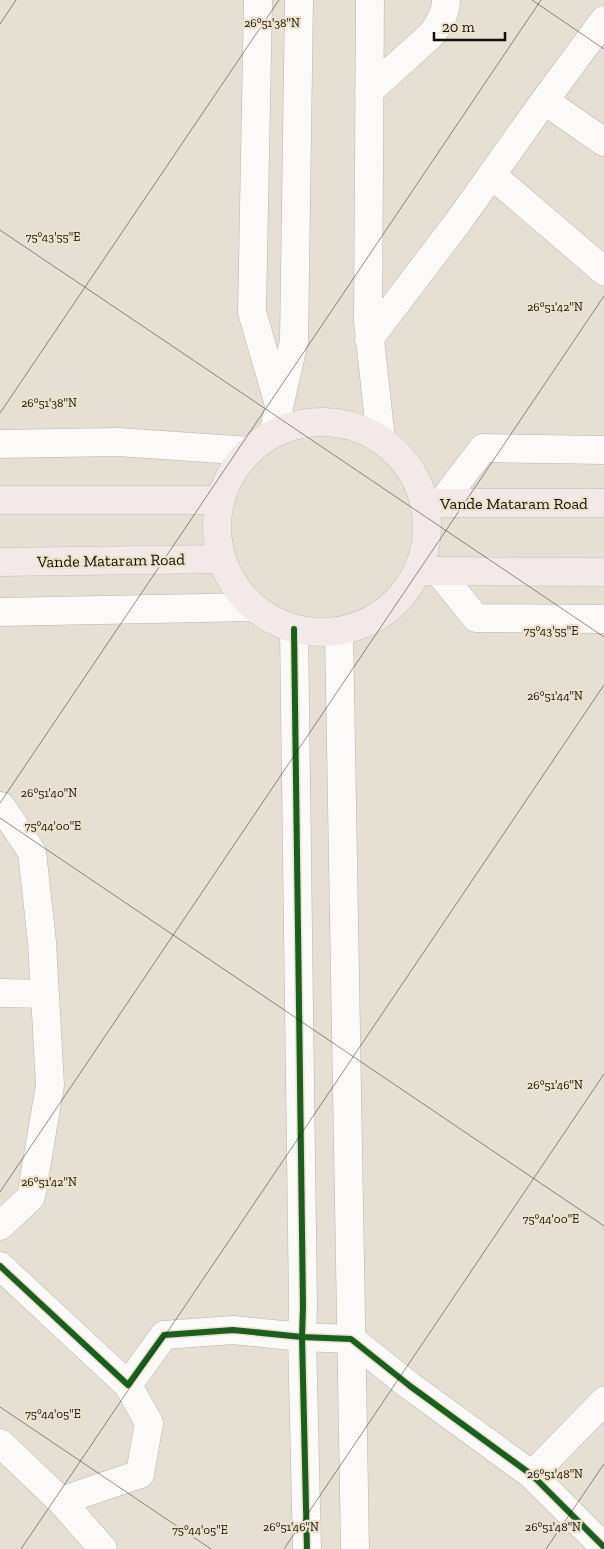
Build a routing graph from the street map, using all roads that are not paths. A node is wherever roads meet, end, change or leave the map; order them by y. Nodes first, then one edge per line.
1 (258, 0) edge
2 (299, 0) edge
3 (370, 0) edge
4 (446, 0) edge
5 (604, 20) edge
6 (369, 91) junction
7 (544, 101) junction
8 (604, 142) edge
9 (492, 174) junction
10 (604, 271) edge
11 (369, 338) junction
12 (279, 406) junction
13 (273, 434) junction
14 (381, 440) junction
15 (0, 444) edge
16 (604, 450) edge
17 (250, 451) junction
18 (0, 500) edge
19 (220, 500) junction
20 (434, 503) junction
21 (604, 503) edge
22 (222, 559) junction
23 (0, 562) edge
24 (428, 571) junction
25 (604, 572) edge
26 (252, 607) junction
27 (0, 612) edge
28 (604, 619) edge
29 (294, 629) junction
30 (339, 631) junction
31 (0, 806) edge
32 (0, 993) edge
33 (45, 994) junction
34 (0, 1226) edge
35 (0, 1266) edge
36 (302, 1337) junction
37 (351, 1339) junction
38 (128, 1386) junction
39 (604, 1401) edge
40 (0, 1443) edge
41 (532, 1475) junction
42 (61, 1501) junction
43 (604, 1547) edge
44 (103, 1549) edge
45 (307, 1549) edge
46 (356, 1549) edge

1 - 12 street
2 - 12 street
3 - 6 street
4 - 6 street
5 - 7 street
6 - 11 street
7 - 8 street
7 - 9 street
9 - 10 street
9 - 11 street
11 - 14 street
12 - 13 street
13 - 14 main road
13 - 17 main road
14 - 20 main road
15 - 17 street
16 - 20 street
17 - 19 main road
18 - 19 main road
19 - 22 main road
20 - 21 main road, Vande Mataram Road
20 - 24 main road
22 - 23 main road, Vande Mataram Road
22 - 26 main road
24 - 25 main road
24 - 28 street
24 - 30 main road
26 - 27 street
26 - 29 main road
29 - 30 main road
29 - 36 street
30 - 37 street
31 - 33 street
32 - 33 street
33 - 34 street
35 - 38 street
36 - 37 street
36 - 38 street
36 - 45 street
37 - 41 street
37 - 46 street
38 - 42 street
39 - 41 street
40 - 42 street
41 - 43 street
42 - 44 street

